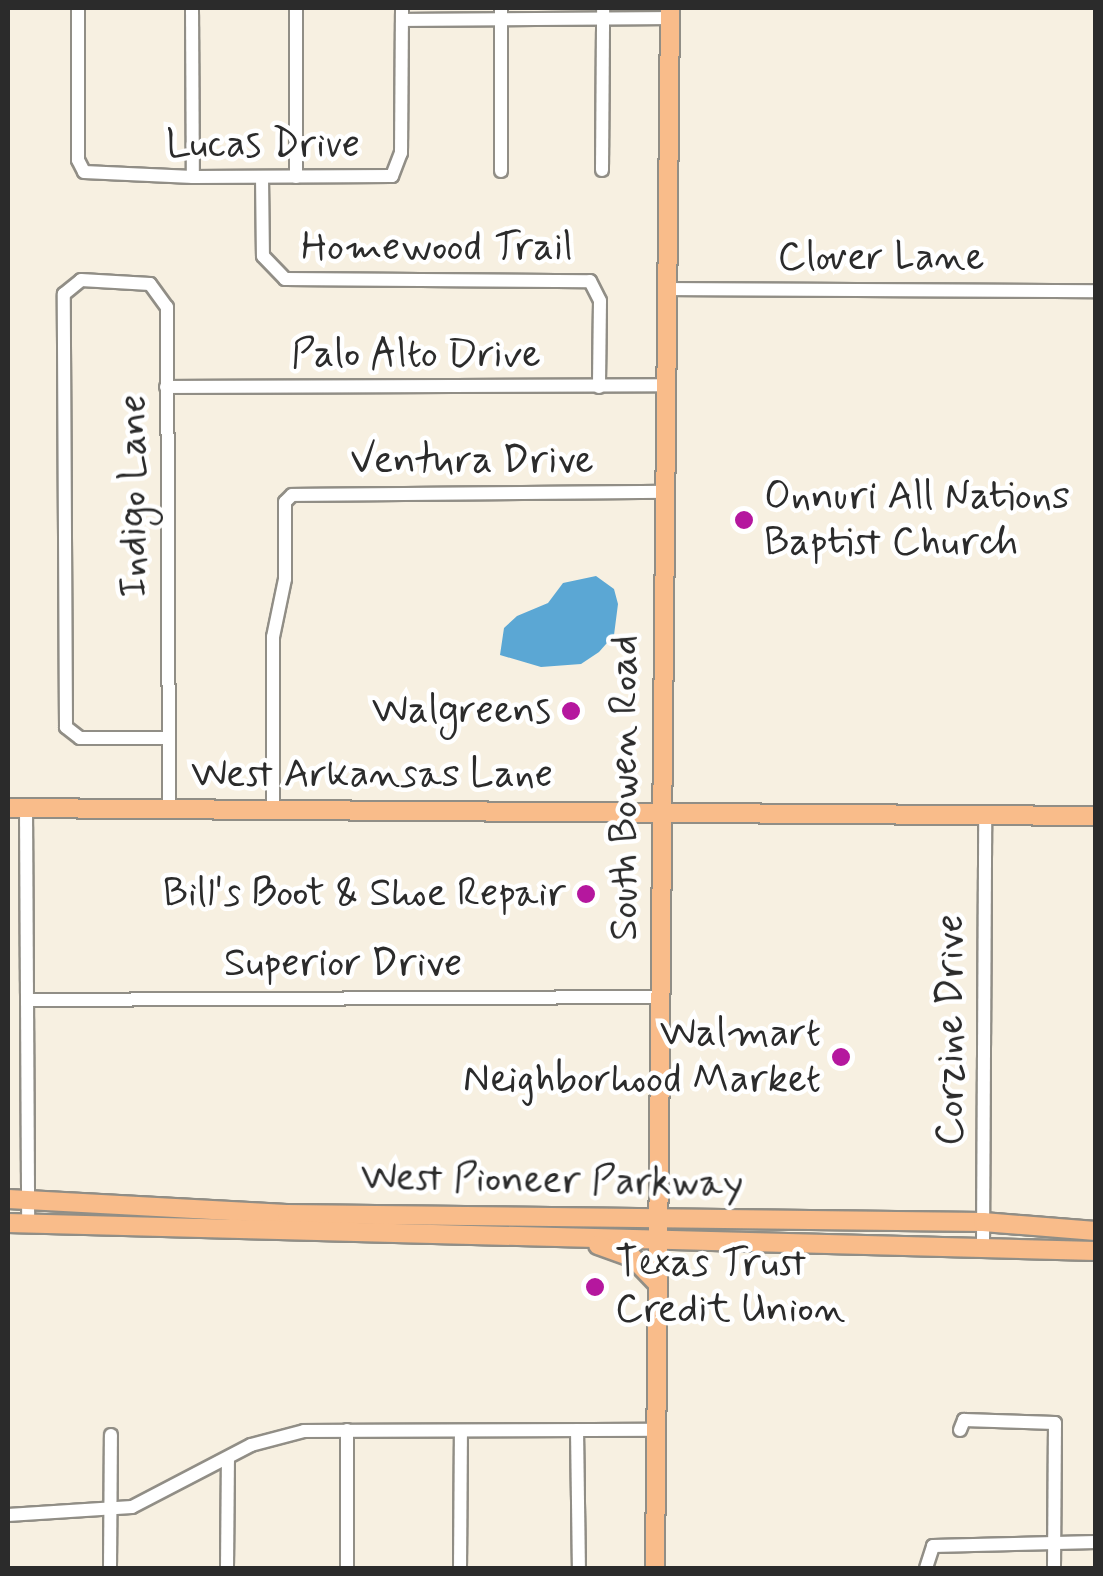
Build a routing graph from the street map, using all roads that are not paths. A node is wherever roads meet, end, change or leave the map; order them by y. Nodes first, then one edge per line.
1 (78, 8) edge
2 (192, 8) edge
3 (296, 8) edge
4 (670, 12) edge
5 (501, 13) edge
6 (602, 13) edge
7 (402, 14) edge
8 (602, 170) dead end
9 (501, 171) dead end
10 (193, 177) junction
11 (262, 177) junction
12 (296, 177) junction
13 (666, 289) junction
14 (1096, 291) edge
15 (665, 385) junction
16 (166, 387) junction
17 (599, 387) junction
18 (664, 492) junction
19 (167, 738) junction
20 (17, 808) edge
21 (169, 809) junction
22 (273, 810) junction
23 (660, 813) junction
24 (985, 816) junction
25 (1096, 816) edge
26 (658, 996) junction
27 (28, 1000) junction
28 (657, 1186) junction
29 (8, 1198) edge
30 (28, 1200) junction
31 (400, 1214) junction
32 (657, 1217) junction
33 (710, 1218) junction
34 (983, 1222) junction
35 (8, 1223) edge
36 (28, 1225) junction
37 (1096, 1231) edge
38 (394, 1236) junction
39 (578, 1239) junction
40 (657, 1242) junction
41 (983, 1244) junction
42 (1096, 1251) edge
43 (657, 1283) junction
44 (347, 1430) junction
45 (577, 1430) junction
46 (656, 1430) junction
47 (960, 1430) dead end
48 (461, 1432) junction
49 (112, 1435) dead end
50 (228, 1459) junction
51 (110, 1512) junction
52 (8, 1515) edge
53 (1096, 1542) edge
54 (1054, 1543) junction
55 (110, 1568) edge
56 (227, 1568) edge
57 (347, 1568) edge
58 (460, 1568) edge
59 (579, 1568) edge
60 (655, 1568) edge
61 (926, 1568) edge
62 (1054, 1568) edge

1 - 10 street, Lucas Drive
2 - 10 street
3 - 12 street
4 - 6 street
4 - 13 main road, South Bowen Road
5 - 6 street
5 - 7 street
5 - 9 street
6 - 8 street
7 - 12 street, Lucas Drive
10 - 11 street, Lucas Drive
11 - 12 street, Lucas Drive
11 - 17 street, Homewood Trail
13 - 14 street, Clover Lane
13 - 15 main road, South Bowen Road
15 - 17 street, Palo Alto Drive
15 - 18 main road, South Bowen Road
16 - 17 street, Palo Alto Drive
16 - 19 street, Indigo Lane
16 - 19 street, Indigo Lane
18 - 22 street, Ventura Drive
18 - 23 main road, South Bowen Road
19 - 21 street, Indigo Lane
20 - 21 main road, West Arkansas Lane
20 - 27 street
21 - 22 main road, West Arkansas Lane
22 - 23 main road, West Arkansas Lane
23 - 24 main road, West Arkansas Lane
23 - 26 main road, South Bowen Road
24 - 25 main road, West Arkansas Lane
24 - 34 street, Corzine Drive
26 - 27 street, Superior Drive
26 - 28 main road, South Bowen Road
27 - 30 street
28 - 32 main road, South Bowen Road
28 - 33 main road
29 - 30 main road, West Pioneer Parkway
30 - 31 main road, West Pioneer Parkway
30 - 36 street
31 - 32 main road, West Pioneer Parkway
31 - 38 main road
32 - 33 main road, West Pioneer Parkway
32 - 40 main road, South Bowen Road
33 - 34 main road, West Pioneer Parkway
34 - 37 main road, West Pioneer Parkway
34 - 41 street, Corzine Drive
35 - 36 main road, West Pioneer Parkway
36 - 38 main road, West Pioneer Parkway
38 - 39 main road, West Pioneer Parkway
39 - 40 main road, West Pioneer Parkway
39 - 43 main road
40 - 41 main road, West Pioneer Parkway
40 - 43 main road, South Bowen Road
41 - 42 main road, West Pioneer Parkway
43 - 46 main road, South Bowen Road
44 - 48 street
44 - 50 street
44 - 57 street
45 - 46 street
45 - 48 street
45 - 59 street
46 - 60 main road, South Bowen Road
47 - 54 street
48 - 58 street
49 - 51 street
50 - 51 street
50 - 56 street
51 - 52 street
51 - 55 street
53 - 54 street
54 - 61 street
54 - 62 street

